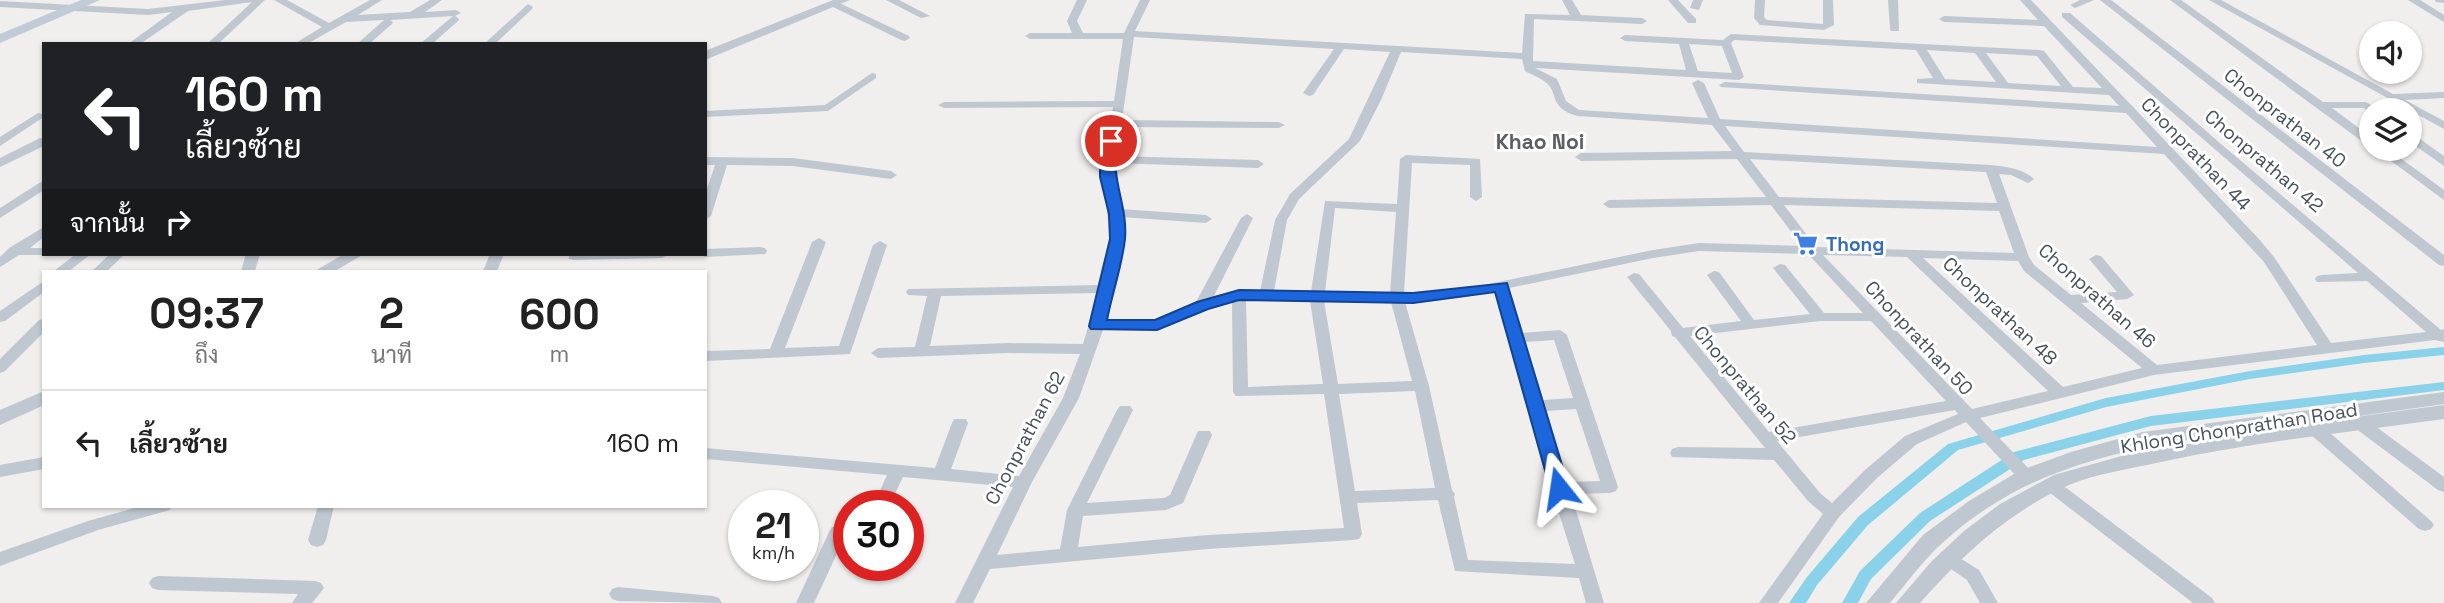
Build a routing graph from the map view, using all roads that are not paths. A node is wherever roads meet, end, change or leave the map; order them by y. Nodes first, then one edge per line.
1 (93, 0) edge
2 (250, 0) edge
3 (260, 0) edge
4 (279, 0) edge
5 (376, 0) edge
6 (437, 0) edge
7 (891, 0) edge
8 (1082, 0) edge
9 (1145, 0) edge
10 (1567, 0) edge
11 (1673, 0) edge
12 (1760, 0) edge
13 (1828, 0) edge
14 (1894, 0) edge
15 (2025, 0) edge
16 (2089, 0) edge
17 (2105, 0) edge
18 (2175, 0) edge
19 (2214, 0) edge
20 (2413, 0) edge
21 (840, 2) edge
22 (0, 4) edge
23 (70, 5) edge
24 (185, 8) junction
25 (528, 8) dead end
26 (411, 16) junction
27 (925, 16) dead end
28 (1577, 18) junction
29 (342, 19) junction
30 (1944, 19) dead end
31 (2444, 19) edge
32 (1642, 21) dead end
33 (1692, 21) dead end
34 (388, 23) dead end
35 (2043, 23) junction
36 (330, 27) junction
37 (1895, 29) dead end
38 (1129, 35) junction
39 (0, 36) edge
40 (1030, 36) dead end
41 (1079, 36) junction
42 (905, 38) dead end
43 (1625, 38) dead end
44 (1683, 41) junction
45 (136, 42) edge
46 (214, 42) edge
47 (303, 42) edge
48 (364, 42) edge
49 (427, 42) edge
50 (491, 42) edge
51 (1726, 43) junction
52 (1342, 45) junction
53 (1920, 47) junction
54 (1396, 48) junction
55 (1978, 50) junction
56 (2040, 54) junction
57 (2055, 54) dead end
58 (707, 55) edge
59 (1530, 64) junction
60 (872, 76) dead end
61 (1696, 79) junction
62 (1921, 81) dead end
63 (1941, 82) junction
64 (2005, 86) junction
65 (2070, 90) junction
66 (2110, 92) junction
67 (1310, 93) dead end
68 (2444, 95) edge
69 (2391, 97) junction
70 (1119, 104) junction
71 (944, 105) dead end
72 (2321, 105) junction
73 (2359, 107) edge
74 (2127, 110) junction
75 (707, 114) edge
76 (38, 116) dead end
77 (1715, 121) junction
78 (1116, 123) junction
79 (1279, 125) dead end
80 (2444, 126) edge
81 (2359, 132) edge
82 (0, 142) edge
83 (42, 142) edge
84 (2422, 145) edge
85 (2167, 151) junction
86 (1738, 155) junction
87 (1581, 157) dead end
88 (1107, 159) junction
89 (2397, 161) edge
90 (707, 162) edge
91 (722, 162) junction
92 (2444, 162) edge
93 (0, 163) edge
94 (1258, 164) dead end
95 (1991, 169) junction
96 (891, 175) dead end
97 (2028, 179) dead end
98 (42, 185) edge
99 (2444, 196) edge
100 (1476, 197) dead end
101 (1772, 201) junction
102 (1609, 204) dead end
103 (2003, 207) junction
104 (1402, 208) junction
105 (707, 210) edge
106 (0, 214) edge
107 (1116, 214) junction
108 (1247, 218) dead end
109 (1206, 219) dead end
110 (42, 232) edge
111 (819, 242) dead end
112 (880, 245) dead end
113 (0, 251) edge
114 (16, 251) junction
115 (760, 251) dead end
116 (42, 252) edge
117 (707, 253) edge
118 (1812, 253) junction
119 (81, 256) edge
120 (116, 256) edge
121 (352, 256) edge
122 (1913, 256) junction
123 (2022, 257) junction
124 (2096, 259) dead end
125 (2444, 262) edge
126 (0, 263) edge
127 (1780, 268) dead end
128 (62, 270) edge
129 (100, 270) edge
130 (325, 270) edge
131 (1714, 275) dead end
132 (1633, 277) dead end
133 (2371, 277) junction
134 (2322, 279) dead end
135 (42, 286) edge
136 (1501, 286) junction
137 (1105, 289) junction
138 (935, 291) junction
139 (913, 292) dead end
140 (1239, 295) junction
141 (1266, 295) junction
142 (1317, 298) junction
143 (1397, 298) junction
144 (2069, 300) junction
145 (1202, 305) junction
146 (1820, 317) junction
147 (1872, 317) junction
148 (0, 318) edge
149 (1750, 324) junction
150 (1097, 326) junction
151 (41, 327) edge
152 (1677, 333) junction
153 (2442, 336) edge
154 (1516, 338) junction
155 (2326, 347) junction
156 (1090, 349) junction
157 (921, 352) junction
158 (776, 353) junction
159 (878, 353) dead end
160 (707, 356) edge
161 (0, 368) edge
162 (2154, 370) junction
163 (1422, 386) junction
164 (1331, 389) junction
165 (2061, 394) junction
166 (42, 398) edge
167 (2444, 398) edge
168 (1582, 403) junction
169 (1537, 406) junction
170 (1125, 410) dead end
171 (1961, 410) junction
172 (2444, 412) edge
173 (0, 418) edge
174 (960, 423) dead end
175 (2361, 424) junction
176 (2316, 430) junction
177 (1204, 435) dead end
178 (1765, 438) junction
179 (707, 453) edge
180 (1678, 453) dead end
181 (1778, 454) junction
182 (42, 463) edge
183 (898, 470) junction
184 (0, 471) edge
185 (941, 474) junction
186 (2026, 476) junction
187 (1024, 482) junction
188 (2051, 485) junction
189 (2444, 486) edge
190 (1559, 488) junction
191 (889, 490) edge
192 (1447, 494) junction
193 (1349, 497) junction
194 (157, 508) edge
195 (325, 508) edge
196 (1075, 510) junction
197 (1833, 513) junction
198 (2425, 526) dead end
199 (317, 540) dead end
200 (833, 543) edge
201 (1068, 554) junction
202 (1947, 557) junction
203 (0, 559) edge
204 (982, 563) junction
205 (1586, 571) junction
206 (158, 583) dead end
207 (618, 594) dead end
208 (301, 603) edge
209 (713, 603) edge
210 (805, 603) edge
211 (964, 603) edge
212 (1595, 603) edge
213 (1768, 603) edge
214 (1877, 603) edge
215 (1907, 603) edge
216 (1989, 603) edge
217 (2206, 603) edge

1 - 23 main road
2 - 24 street
3 - 46 street
4 - 36 street
5 - 29 street
6 - 26 street
7 - 27 street
8 - 41 street
9 - 38 street, Chonprathan 62
10 - 28 street
11 - 33 street
12 - 13 street
14 - 37 street
15 - 35 street, Chonprathan 44
16 - 133 street, Chonprathan 42
17 - 125 street, Chonprathan 40
18 - 72 street
19 - 69 street
20 - 31 street
21 - 42 street
21 - 58 street
22 - 23 street
23 - 24 street
23 - 39 main road
24 - 45 street
25 - 50 street
26 - 29 street
26 - 49 street
28 - 32 street
28 - 59 street
29 - 36 street
30 - 35 street
34 - 48 street
35 - 66 street, Chonprathan 44
36 - 47 street
38 - 41 street
38 - 52 street
38 - 70 street, Chonprathan 62
40 - 41 street
43 - 44 street
44 - 51 street
44 - 61 street, Chonprathan 50
51 - 53 street
51 - 61 street
52 - 54 street
52 - 67 street
53 - 55 street
53 - 63 street
54 - 59 street
54 - 141 street
55 - 56 street
55 - 64 street
56 - 57 street
56 - 65 street
59 - 61 street
59 - 77 street
60 - 75 street
61 - 74 street
61 - 77 street, Chonprathan 50
62 - 63 street
63 - 64 street
64 - 65 street
65 - 66 street
66 - 74 street, Chonprathan 44
68 - 69 street
69 - 80 street
70 - 71 street
70 - 78 street, Chonprathan 62
72 - 73 street
72 - 81 street
74 - 85 street, Chonprathan 44
76 - 82 street
77 - 85 street
77 - 86 street, Chonprathan 50
78 - 79 street
78 - 88 street, Chonprathan 62
83 - 93 street
84 - 92 street
85 - 155 street, Chonprathan 44
86 - 87 street
86 - 95 street
86 - 101 street, Chonprathan 50
88 - 94 street
88 - 107 street, Chonprathan 62
89 - 99 street
90 - 91 street
91 - 96 street
91 - 105 street
95 - 97 street
95 - 103 street, Chonprathan 46
98 - 106 street
100 - 104 street
101 - 102 street
101 - 103 street
101 - 118 street, Chonprathan 50
103 - 123 street, Chonprathan 46
104 - 142 street
104 - 143 street
107 - 109 street
107 - 137 street, Chonprathan 62
108 - 145 street
110 - 114 street
111 - 158 street
112 - 158 street
113 - 114 street
114 - 116 street
114 - 126 street
115 - 117 street
118 - 122 street
118 - 136 street
118 - 147 street, Chonprathan 50
119 - 128 street
120 - 129 street
121 - 130 street
122 - 123 street
122 - 165 street, Chonprathan 48
123 - 144 street, Chonprathan 46
124 - 144 street
127 - 146 street
131 - 149 street
132 - 152 street, Chonprathan 52
133 - 134 street
133 - 153 street, Chonprathan 42
135 - 148 street
136 - 143 street
136 - 154 street
137 - 138 street
137 - 150 street, Chonprathan 62
138 - 139 street
138 - 157 street
140 - 141 street
140 - 145 street
140 - 164 street
141 - 142 street
142 - 143 street
142 - 164 street
143 - 163 street
144 - 162 street, Chonprathan 46
145 - 150 street
146 - 147 street
146 - 149 street
147 - 171 street, Chonprathan 50
149 - 152 street
150 - 156 street, Chonprathan 62
151 - 161 street
152 - 178 street, Chonprathan 52
153 - 155 street
154 - 168 street
154 - 169 street
155 - 162 street
156 - 157 street
156 - 187 street, Chonprathan 62
157 - 159 street
158 - 160 street
162 - 165 street
163 - 164 street
163 - 192 street
164 - 193 street
165 - 171 street
166 - 173 street
167 - 186 street, Khlong Chonprathan Road
168 - 169 street
168 - 190 street
169 - 190 street
170 - 196 street
171 - 178 street
171 - 186 street, Chonprathan 50
171 - 197 street
172 - 175 street, Khlong Chonprathan Road
174 - 185 street
175 - 176 street, Khlong Chonprathan Road
175 - 189 street
176 - 188 street, Khlong Chonprathan Road
176 - 198 street
177 - 196 street
178 - 181 street, Chonprathan 52
179 - 183 street
180 - 181 street
181 - 197 street, Chonprathan 52
182 - 184 street
183 - 185 street
183 - 191 street
185 - 187 street
186 - 214 street, Khlong Chonprathan Road
187 - 204 street, Chonprathan 62
188 - 202 street, Khlong Chonprathan Road
188 - 217 street
190 - 205 street
192 - 193 street
192 - 205 street
193 - 201 street
194 - 203 street
195 - 199 street
196 - 201 street
197 - 213 street
200 - 210 street
201 - 204 street
202 - 215 street, Khlong Chonprathan Road
202 - 216 street
204 - 211 street, Chonprathan 62
205 - 212 street
206 - 208 street
207 - 209 street

